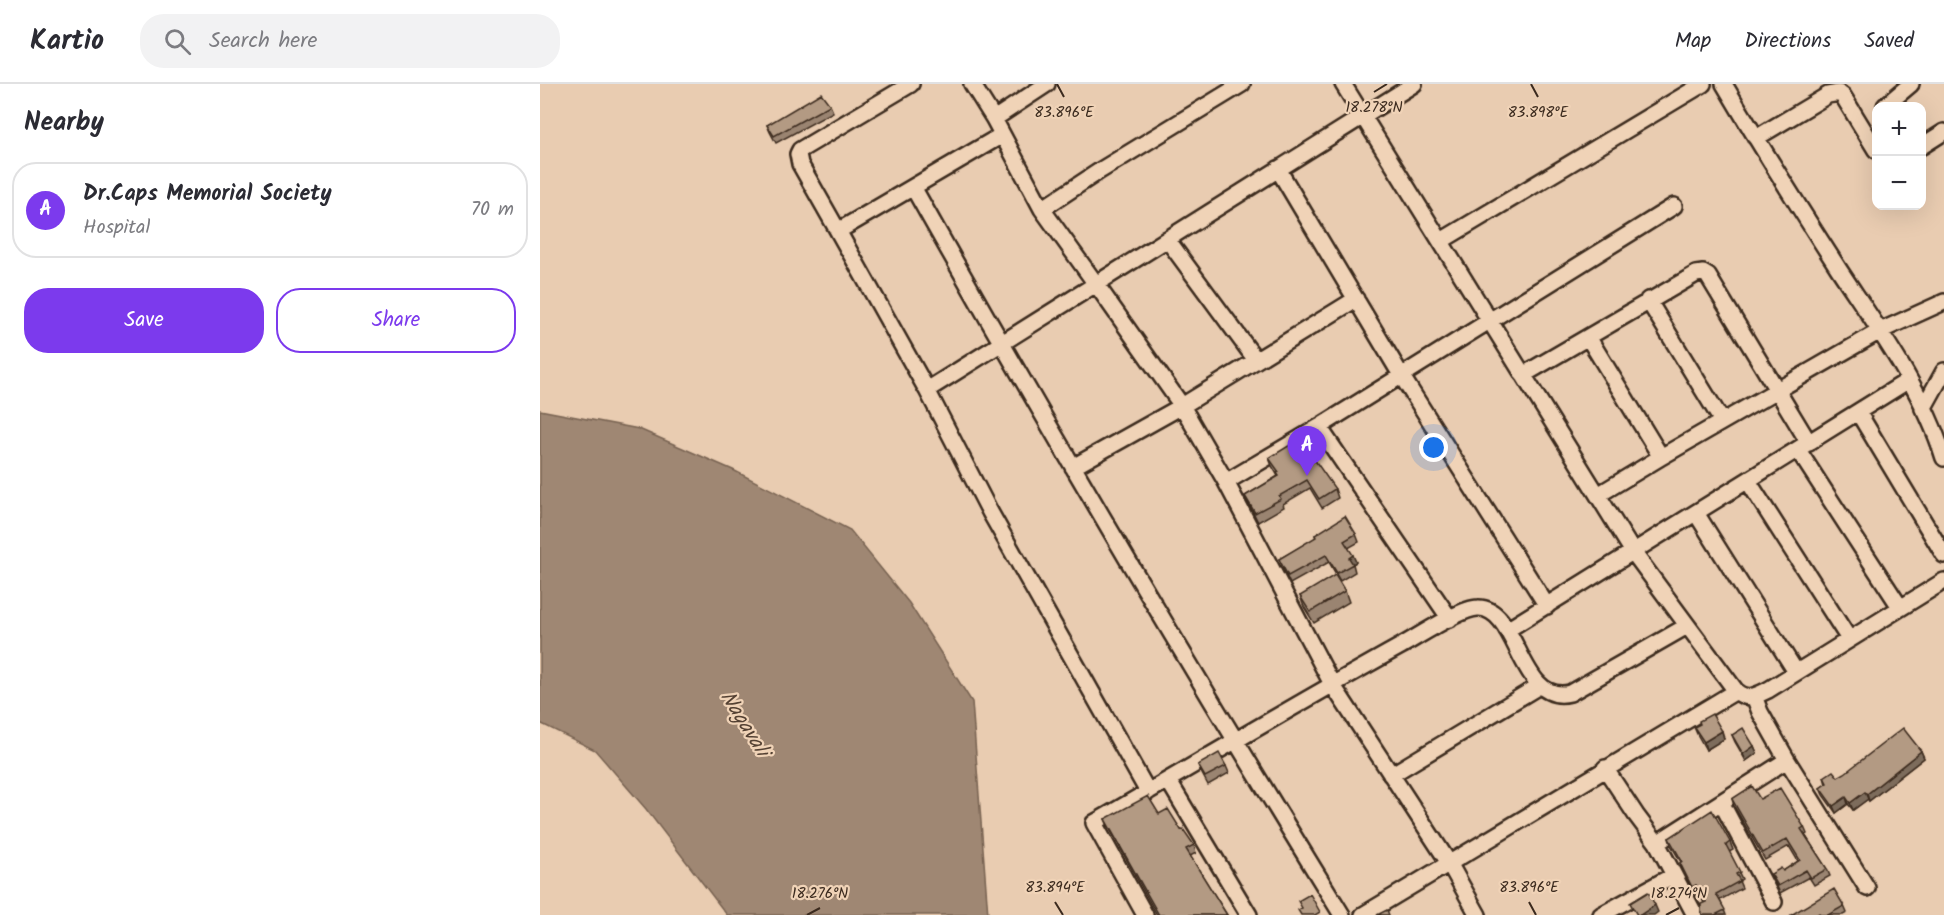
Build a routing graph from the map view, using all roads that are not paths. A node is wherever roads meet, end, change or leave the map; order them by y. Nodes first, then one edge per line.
1 (911, 84) edge
2 (972, 84) edge
3 (1047, 84) edge
4 (1242, 84) edge
5 (1343, 84) edge
6 (1414, 84) edge
7 (1703, 84) edge
8 (1724, 84) edge
9 (1911, 84) edge
10 (1890, 102) edge
11 (1363, 115) junction
12 (994, 118) junction
13 (1944, 132) edge
14 (1002, 135) junction
15 (1756, 138) junction
16 (1872, 143) edge
17 (1926, 143) edge
18 (1278, 169) junction
19 (914, 187) junction
20 (1674, 206) dead end
21 (1042, 209) junction
22 (838, 231) junction
23 (1167, 239) junction
24 (1441, 241) junction
25 (1096, 284) junction
26 (1356, 299) junction
27 (1648, 300) junction
28 (1944, 302) edge
29 (1489, 319) junction
30 (1880, 331) junction
31 (1588, 337) junction
32 (1001, 344) junction
33 (1256, 360) junction
34 (1944, 371) edge
35 (1401, 375) junction
36 (1524, 375) junction
37 (1910, 380) junction
38 (927, 390) junction
39 (1777, 390) junction
40 (1182, 406) junction
41 (1923, 409) junction
42 (1858, 412) junction
43 (1722, 421) junction
44 (1319, 427) junction
45 (1940, 431) edge
46 (1804, 446) junction
47 (1661, 457) junction
48 (1944, 458) edge
49 (1073, 467) junction
50 (1748, 481) junction
51 (1226, 482) junction
52 (1598, 495) junction
53 (1696, 513) junction
54 (1633, 552) junction
55 (1944, 555) edge
56 (1944, 581) edge
57 (1547, 606) junction
58 (1900, 607) junction
59 (1449, 619) junction
60 (1687, 626) junction
61 (1507, 630) junction
62 (1849, 639) junction
63 (1796, 672) junction
64 (1332, 684) junction
65 (1539, 686) junction
66 (1736, 692) junction
67 (1754, 696) junction
68 (1235, 741) junction
69 (1787, 760) junction
70 (1605, 768) junction
71 (1391, 775) junction
72 (1168, 780) junction
73 (1148, 792) junction
74 (1721, 802) junction
75 (1657, 843) junction
76 (1449, 863) junction
77 (1674, 875) junction
78 (1867, 888) dead end
79 (1774, 902) dead end
80 (1145, 915) edge
81 (1249, 915) edge
82 (1342, 915) edge
83 (1363, 915) edge
84 (1478, 915) edge
85 (1601, 915) edge
86 (1695, 915) edge

1 - 22 street
2 - 12 street
3 - 12 street
4 - 21 street
5 - 11 street
6 - 11 street
7 - 24 street
8 - 15 street
9 - 10 street
11 - 18 street
11 - 24 street
12 - 14 street
13 - 17 street
14 - 19 street
14 - 21 street
15 - 16 street
15 - 30 street
18 - 23 street
18 - 26 street
19 - 22 street
19 - 32 street
20 - 29 street
21 - 25 street
22 - 38 street
23 - 25 street
23 - 33 street
24 - 29 street
25 - 32 street
25 - 40 street
26 - 33 street
26 - 35 street
27 - 31 street
27 - 39 street
27 - 43 street
28 - 30 street
29 - 35 street
29 - 36 street
30 - 37 street
30 - 39 street
31 - 36 street
31 - 47 street
32 - 38 street
32 - 49 street
33 - 40 street
34 - 41 street
35 - 44 street
35 - 57 street
36 - 52 street
37 - 41 street
37 - 42 street
38 - 73 street
39 - 43 street
39 - 46 street
40 - 49 street
40 - 51 street
41 - 45 street
42 - 46 street
42 - 55 street
43 - 47 street
44 - 51 street
44 - 59 street
45 - 48 street
46 - 50 street
46 - 58 street
47 - 52 street
49 - 68 street
50 - 53 street
50 - 62 street
51 - 64 street
52 - 54 street
53 - 54 street
53 - 63 street
54 - 57 street
54 - 60 street
56 - 58 street
57 - 61 street
58 - 62 street
59 - 61 street
59 - 64 street
60 - 65 street
60 - 66 street
61 - 65 street
62 - 63 street
63 - 67 street
64 - 68 street
64 - 71 street
65 - 71 street
66 - 67 street
66 - 70 street
67 - 69 street
68 - 72 street
68 - 82 street
69 - 74 street
69 - 78 street
70 - 75 street
70 - 76 street
71 - 76 street
72 - 73 street
72 - 81 street
73 - 80 street
74 - 75 street
74 - 79 street
75 - 77 street
76 - 83 street
76 - 84 street
77 - 85 street
77 - 86 street

